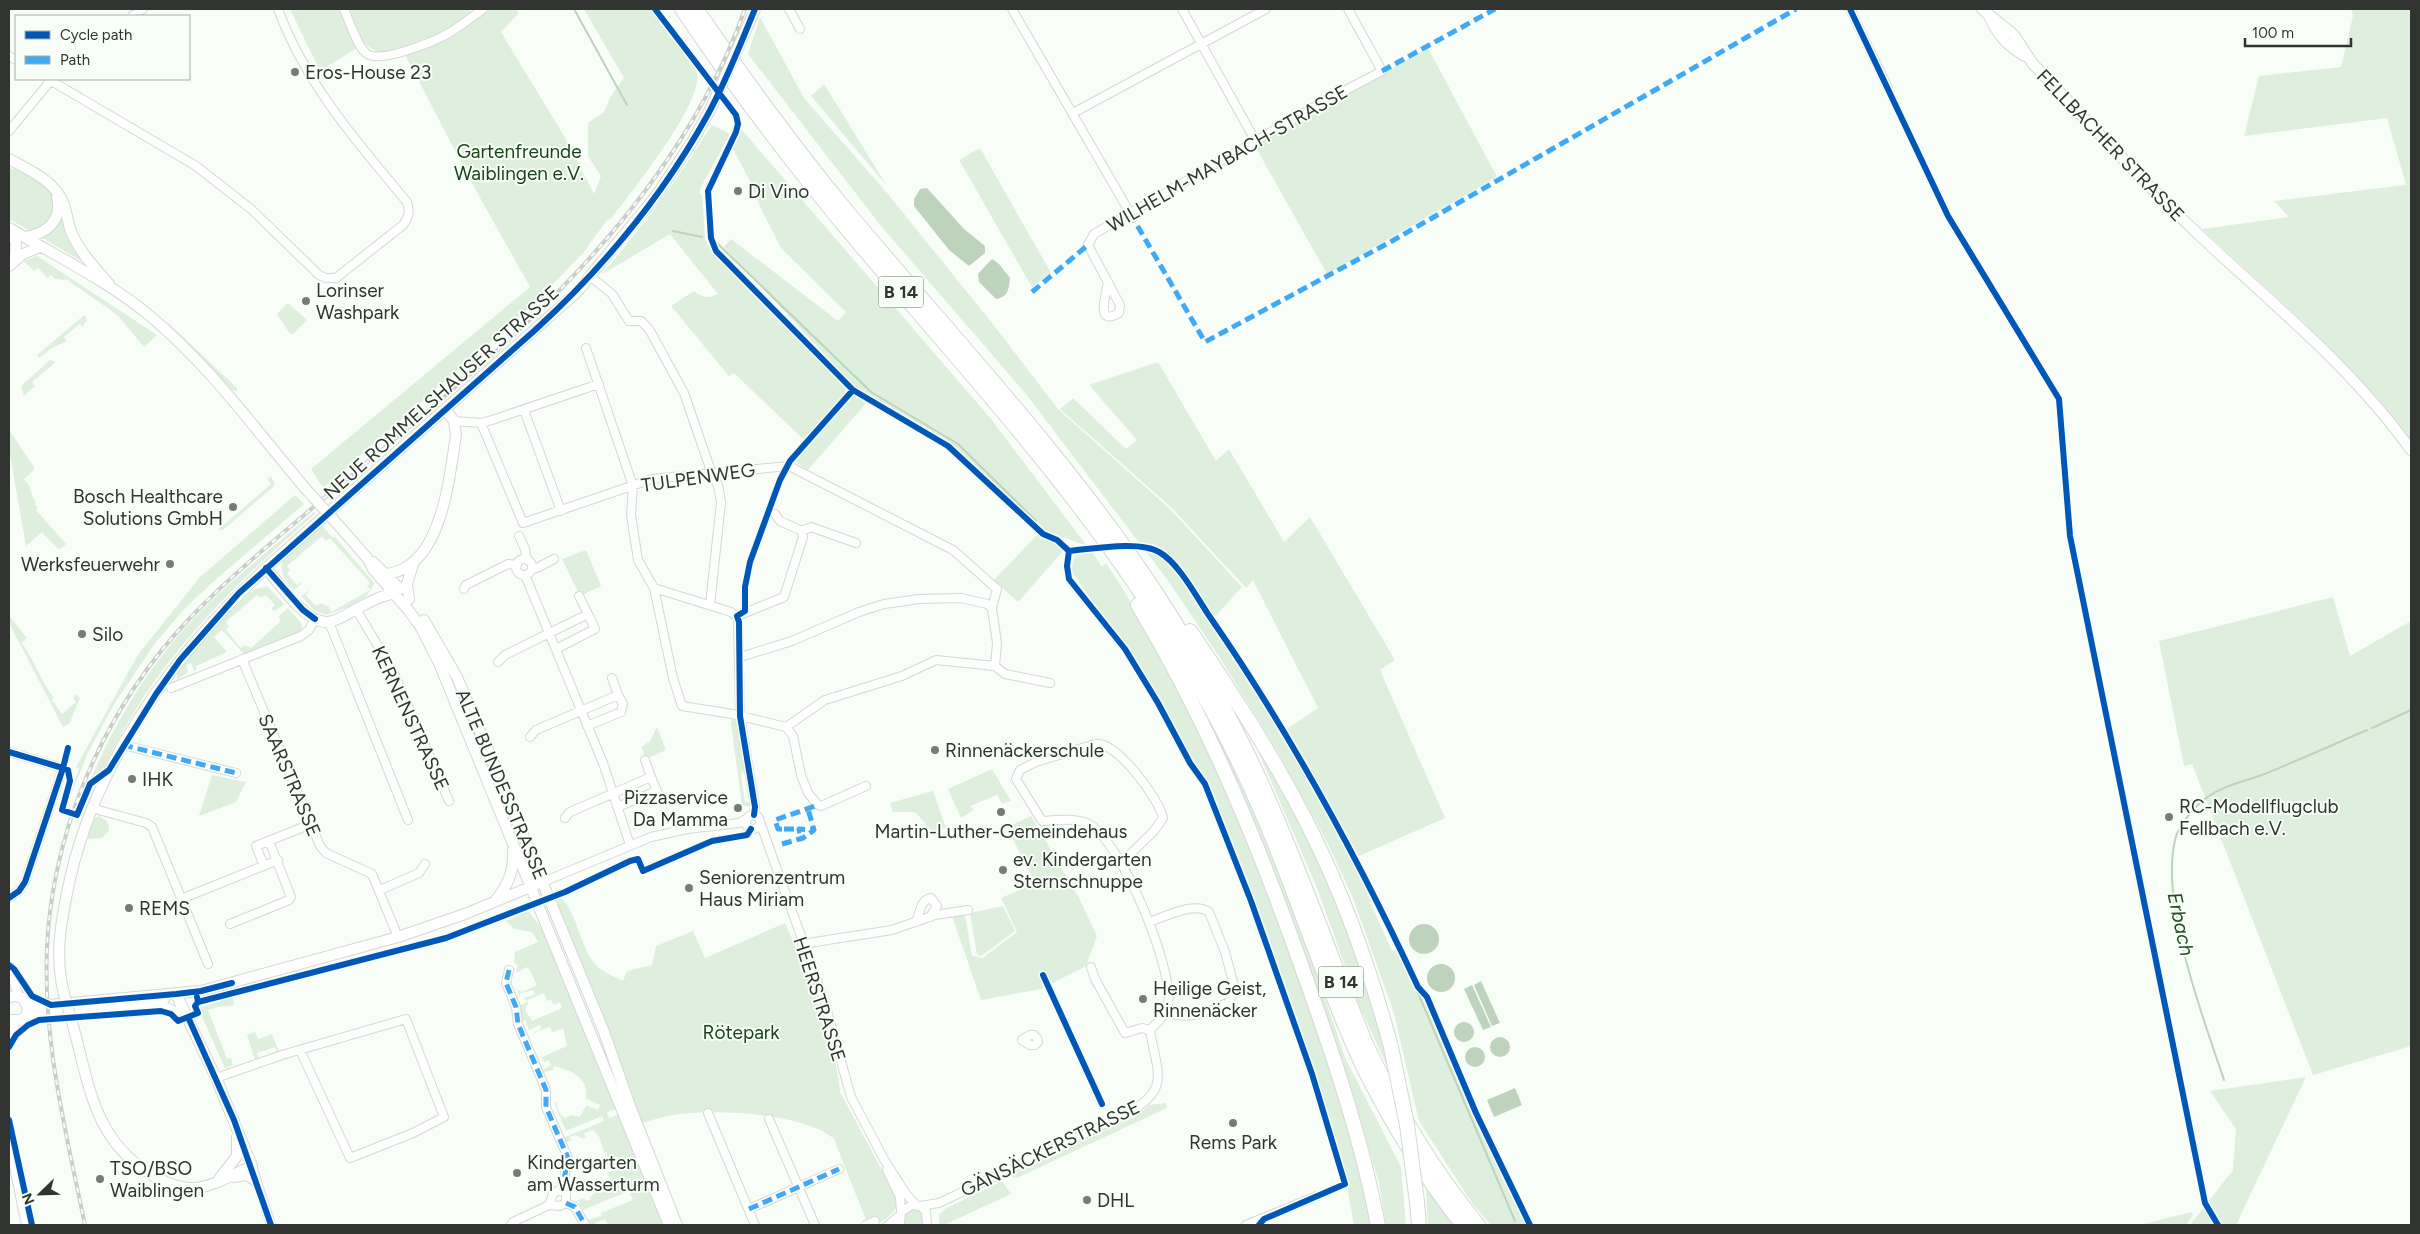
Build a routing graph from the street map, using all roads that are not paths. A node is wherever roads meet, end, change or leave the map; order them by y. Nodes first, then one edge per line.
1 (278, 9) edge
2 (344, 9) edge
3 (483, 9) edge
4 (682, 9) edge
5 (696, 9) edge
6 (755, 9) edge
7 (788, 9) edge
8 (1012, 9) edge
9 (1182, 9) edge
10 (1266, 9) edge
11 (1348, 9) edge
12 (1850, 9) edge
13 (1985, 12) edge
14 (800, 30) dead end
15 (1203, 45) junction
16 (49, 80) edge
17 (52, 80) edge
18 (1888, 88) dead end
19 (1074, 113) junction
20 (9, 131) edge
21 (1256, 142) junction
22 (9, 159) edge
23 (54, 189) junction
24 (1130, 213) junction
25 (10, 228) edge
26 (24, 237) junction
27 (40, 246) junction
28 (12, 262) edge
29 (590, 276) junction
30 (1108, 282) dead end
31 (117, 293) junction
32 (586, 348) dead end
33 (598, 384) junction
34 (446, 410) junction
35 (524, 410) junction
36 (454, 421) junction
37 (481, 423) junction
38 (2411, 450) edge
39 (712, 474) junction
40 (633, 486) junction
41 (561, 510) junction
42 (775, 514) dead end
43 (802, 531) junction
44 (1113, 532) junction
45 (519, 536) dead end
46 (856, 543) dead end
47 (554, 559) dead end
48 (527, 560) junction
49 (413, 564) junction
50 (516, 566) junction
51 (266, 568) junction
52 (532, 568) junction
53 (1126, 571) junction
54 (525, 575) junction
55 (384, 576) junction
56 (654, 588) junction
57 (464, 589) dead end
58 (395, 593) junction
59 (579, 596) dead end
60 (409, 599) junction
61 (370, 601) junction
62 (710, 605) junction
63 (992, 608) junction
64 (356, 609) junction
65 (588, 614) junction
66 (737, 616) junction
67 (315, 619) junction
68 (328, 622) junction
69 (550, 633) junction
70 (556, 649) junction
71 (740, 657) junction
72 (242, 660) junction
73 (498, 662) dead end
74 (995, 666) junction
75 (612, 678) dead end
76 (1050, 683) dead end
77 (171, 688) dead end
78 (618, 695) junction
79 (581, 711) junction
80 (740, 716) junction
81 (587, 726) junction
82 (786, 727) junction
83 (530, 737) dead end
84 (123, 745) junction
85 (9, 752) edge
86 (645, 760) dead end
87 (236, 773) dead end
88 (652, 777) junction
89 (866, 786) dead end
90 (614, 793) junction
91 (449, 801) dead end
92 (91, 808) junction
93 (617, 808) junction
94 (564, 818) dead end
95 (408, 820) dead end
96 (750, 820) junction
97 (311, 824) junction
98 (759, 825) junction
99 (269, 841) junction
100 (512, 841) junction
101 (630, 845) junction
102 (278, 860) junction
103 (1121, 863) junction
104 (425, 864) dead end
105 (264, 866) junction
106 (543, 882) junction
107 (531, 887) junction
108 (380, 890) junction
109 (9, 898) edge
110 (181, 899) junction
111 (495, 902) junction
112 (968, 910) dead end
113 (930, 917) junction
114 (916, 922) junction
115 (1149, 922) junction
116 (230, 924) dead end
117 (398, 937) junction
118 (802, 944) junction
119 (208, 964) dead end
120 (1091, 967) dead end
121 (9, 970) edge
122 (509, 970) dead end
123 (176, 994) junction
124 (18, 999) edge
125 (146, 1004) junction
126 (1166, 1012) junction
127 (26, 1016) junction
128 (188, 1017) junction
129 (12, 1021) edge
130 (1150, 1030) junction
131 (9, 1036) edge
132 (300, 1050) junction
133 (216, 1078) junction
134 (708, 1113) dead end
135 (769, 1119) dead end
136 (234, 1120) junction
137 (9, 1137) edge
138 (885, 1161) junction
139 (251, 1163) junction
140 (839, 1169) dead end
141 (223, 1174) junction
142 (257, 1182) junction
143 (215, 1183) junction
144 (798, 1187) junction
145 (562, 1190) junction
146 (1317, 1196) dead end
147 (566, 1203) junction
148 (939, 1203) junction
149 (549, 1205) junction
150 (918, 1205) junction
151 (748, 1209) junction
152 (900, 1214) junction
153 (875, 1221) dead end
154 (1262, 1222) edge
155 (928, 1223) edge
156 (27, 1225) edge
157 (271, 1225) edge
158 (511, 1225) edge
159 (585, 1225) edge
160 (669, 1225) edge
161 (677, 1225) edge
162 (755, 1225) edge
163 (815, 1225) edge
164 (866, 1225) edge
165 (888, 1225) edge
166 (900, 1225) edge
167 (1246, 1225) edge
168 (1378, 1225) edge
169 (1419, 1225) edge
170 (1463, 1225) edge
171 (1478, 1225) edge

1 - 17 street
2 - 3 street
4 - 53 highway, B 14
5 - 44 highway, B 14
6 - 29 street, NEUE ROMMELSHAUSER STRASSE, bridge
7 - 14 street
8 - 19 street
9 - 15 street
10 - 15 street
11 - 21 street, WILHELM-MAYBACH-STRASSE
12 - 18 street
13 - 38 street, FELLBACHER STRASSE
15 - 19 street
15 - 21 street
16 - 20 street
19 - 24 street
21 - 24 street, WILHELM-MAYBACH-STRASSE
22 - 23 street
23 - 26 street
23 - 31 street
24 - 30 street, WILHELM-MAYBACH-STRASSE
25 - 26 street, ALTE BUNDESSTRASSE
25 - 28 street
26 - 27 street, ALTE BUNDESSTRASSE
27 - 28 street
27 - 31 street, ALTE BUNDESSTRASSE
29 - 34 street, NEUE ROMMELSHAUSER STRASSE
29 - 39 street
31 - 55 street, ALTE BUNDESSTRASSE, bridge
32 - 33 street
33 - 35 street
33 - 40 street
34 - 36 street
34 - 51 street, NEUE ROMMELSHAUSER STRASSE
35 - 37 street
35 - 41 street
36 - 37 street
36 - 49 street
37 - 41 street, TULPENWEG
39 - 40 street, TULPENWEG
39 - 62 street
39 - 63 street, TULPENWEG
40 - 41 street, TULPENWEG
40 - 56 street
42 - 43 street
43 - 46 street
43 - 66 street
44 - 169 highway, bridge
44 - 171 highway, B 14
45 - 48 street
47 - 52 street
48 - 50 street
48 - 52 street
49 - 55 street
49 - 60 street
50 - 54 street
50 - 57 street
51 - 67 street
51 - 84 street, NEUE ROMMELSHAUSER STRASSE
52 - 54 street
53 - 168 highway
53 - 170 highway, B 14
54 - 69 street
55 - 58 street, ALTE BUNDESSTRASSE
55 - 60 street, ALTE BUNDESSTRASSE
55 - 61 street
56 - 62 street
56 - 80 street
58 - 61 street
58 - 100 street, ALTE BUNDESSTRASSE
59 - 65 street
60 - 106 street, ALTE BUNDESSTRASSE
61 - 64 street
62 - 66 street
63 - 71 street
63 - 74 street
64 - 68 street
64 - 91 street, KERNENSTRASSE
65 - 69 street
65 - 70 street
66 - 71 street
67 - 68 street
67 - 72 street
68 - 95 street
69 - 70 street
69 - 73 street
70 - 79 street
71 - 80 street
72 - 77 street
72 - 97 street, SAARSTRASSE
74 - 76 street
74 - 82 street
75 - 78 street
78 - 79 street
78 - 81 street
79 - 81 street
79 - 83 street
80 - 82 street
80 - 96 street
81 - 90 street
82 - 89 street
84 - 87 street
84 - 92 street, NEUE ROMMELSHAUSER STRASSE
85 - 109 street
86 - 88 street
88 - 90 street
88 - 93 street
90 - 93 street
90 - 94 street
92 - 110 street
92 - 143 street, NEUE ROMMELSHAUSER STRASSE, bridge
93 - 101 street
96 - 98 street, HEERSTRASSE
96 - 98 street
96 - 101 street
97 - 99 street
97 - 108 street, SAARSTRASSE
98 - 118 street, HEERSTRASSE
99 - 102 street
99 - 105 street
100 - 107 street, ALTE BUNDESSTRASSE
100 - 111 street
101 - 106 street
102 - 105 street
102 - 116 street
103 - 103 street
103 - 115 street
104 - 108 street
105 - 110 street
106 - 107 street
106 - 161 street, ALTE BUNDESSTRASSE
107 - 111 street
107 - 160 street, ALTE BUNDESSTRASSE
108 - 117 street, SAARSTRASSE
110 - 119 street
111 - 117 street
112 - 113 street
113 - 114 street
113 - 114 street
114 - 118 street
115 - 126 street
115 - 126 street
117 - 123 street
118 - 138 street, HEERSTRASSE
120 - 130 street
121 - 124 street
122 - 145 street
123 - 124 street
123 - 125 street
123 - 128 street
124 - 127 street
125 - 127 street
125 - 128 street
126 - 130 street
127 - 129 street
128 - 133 street
129 - 131 street
130 - 148 street, GÄNSÄCKERSTRASSE
132 - 132 street
132 - 133 street
133 - 136 street
134 - 151 street
135 - 144 street
136 - 139 street
136 - 141 street
137 - 156 street
138 - 150 street, HEERSTRASSE
138 - 152 street, HEERSTRASSE
139 - 141 street
139 - 142 street
139 - 143 street, NEUE ROMMELSHAUSER STRASSE
140 - 144 street
141 - 143 street
142 - 143 street
142 - 157 street
144 - 151 street
144 - 163 street
145 - 147 street
145 - 149 street
146 - 154 street
147 - 149 street
147 - 159 street
148 - 150 street, GÄNSÄCKERSTRASSE
148 - 155 street, GÄNSÄCKERSTRASSE
149 - 158 street
150 - 152 street, GÄNSÄCKERSTRASSE
150 - 155 street, HEERSTRASSE
151 - 162 street
152 - 165 street
152 - 166 street, HEERSTRASSE
153 - 164 street
154 - 167 street

